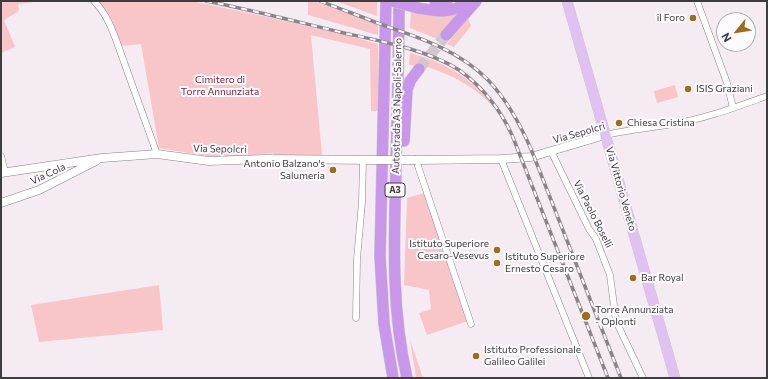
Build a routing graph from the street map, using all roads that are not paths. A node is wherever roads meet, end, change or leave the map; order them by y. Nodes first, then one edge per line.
1 (94, 1) edge
2 (380, 1) edge
3 (386, 1) edge
4 (391, 1) edge
5 (399, 1) edge
6 (435, 1) edge
7 (447, 1) edge
8 (467, 1) edge
9 (476, 1) edge
10 (567, 1) edge
11 (697, 1) edge
12 (386, 31) junction
13 (446, 35) tunnel mouth
14 (419, 69) tunnel mouth
15 (767, 96) edge
16 (733, 108) junction
17 (605, 135) junction
18 (550, 151) junction
19 (157, 154) junction
20 (1, 156) edge
21 (102, 158) junction
22 (501, 159) junction
23 (363, 160) junction
24 (416, 160) junction
25 (3, 173) edge
26 (1, 203) edge
27 (394, 233) junction
28 (356, 318) dead end
29 (471, 324) dead end
30 (393, 378) edge
31 (407, 378) edge
32 (589, 378) edge
33 (643, 378) edge
34 (675, 378) edge

1 - 19 street
2 - 12 highway
3 - 12 highway, Autostrada A3 Napoli-Salerno / A3
4 - 8 highway, bridge
5 - 27 highway, Autostrada A3 Napoli-Salerno / A3
6 - 7 highway
9 - 13 highway
10 - 17 main road, Via Vittorio Veneto
11 - 16 street
12 - 30 highway, Autostrada A3 Napoli-Salerno / A3
14 - 27 highway
15 - 16 street, Via Sepolcri
16 - 17 street, Via Sepolcri
17 - 18 street, Via Sepolcri
17 - 34 main road, Via Vittorio Veneto
18 - 22 street, Via Sepolcri
18 - 33 street, Via Paolo Boselli
19 - 21 street, Via Sepolcri
19 - 23 street, Via Sepolcri
20 - 25 street
21 - 25 street, Via Sepolcri
21 - 26 street, Via Cola
22 - 24 street, Via Sepolcri
22 - 32 street
23 - 24 street, Via Sepolcri, bridge
23 - 28 street
24 - 29 street
27 - 31 highway, Autostrada A3 Napoli-Salerno / A3

